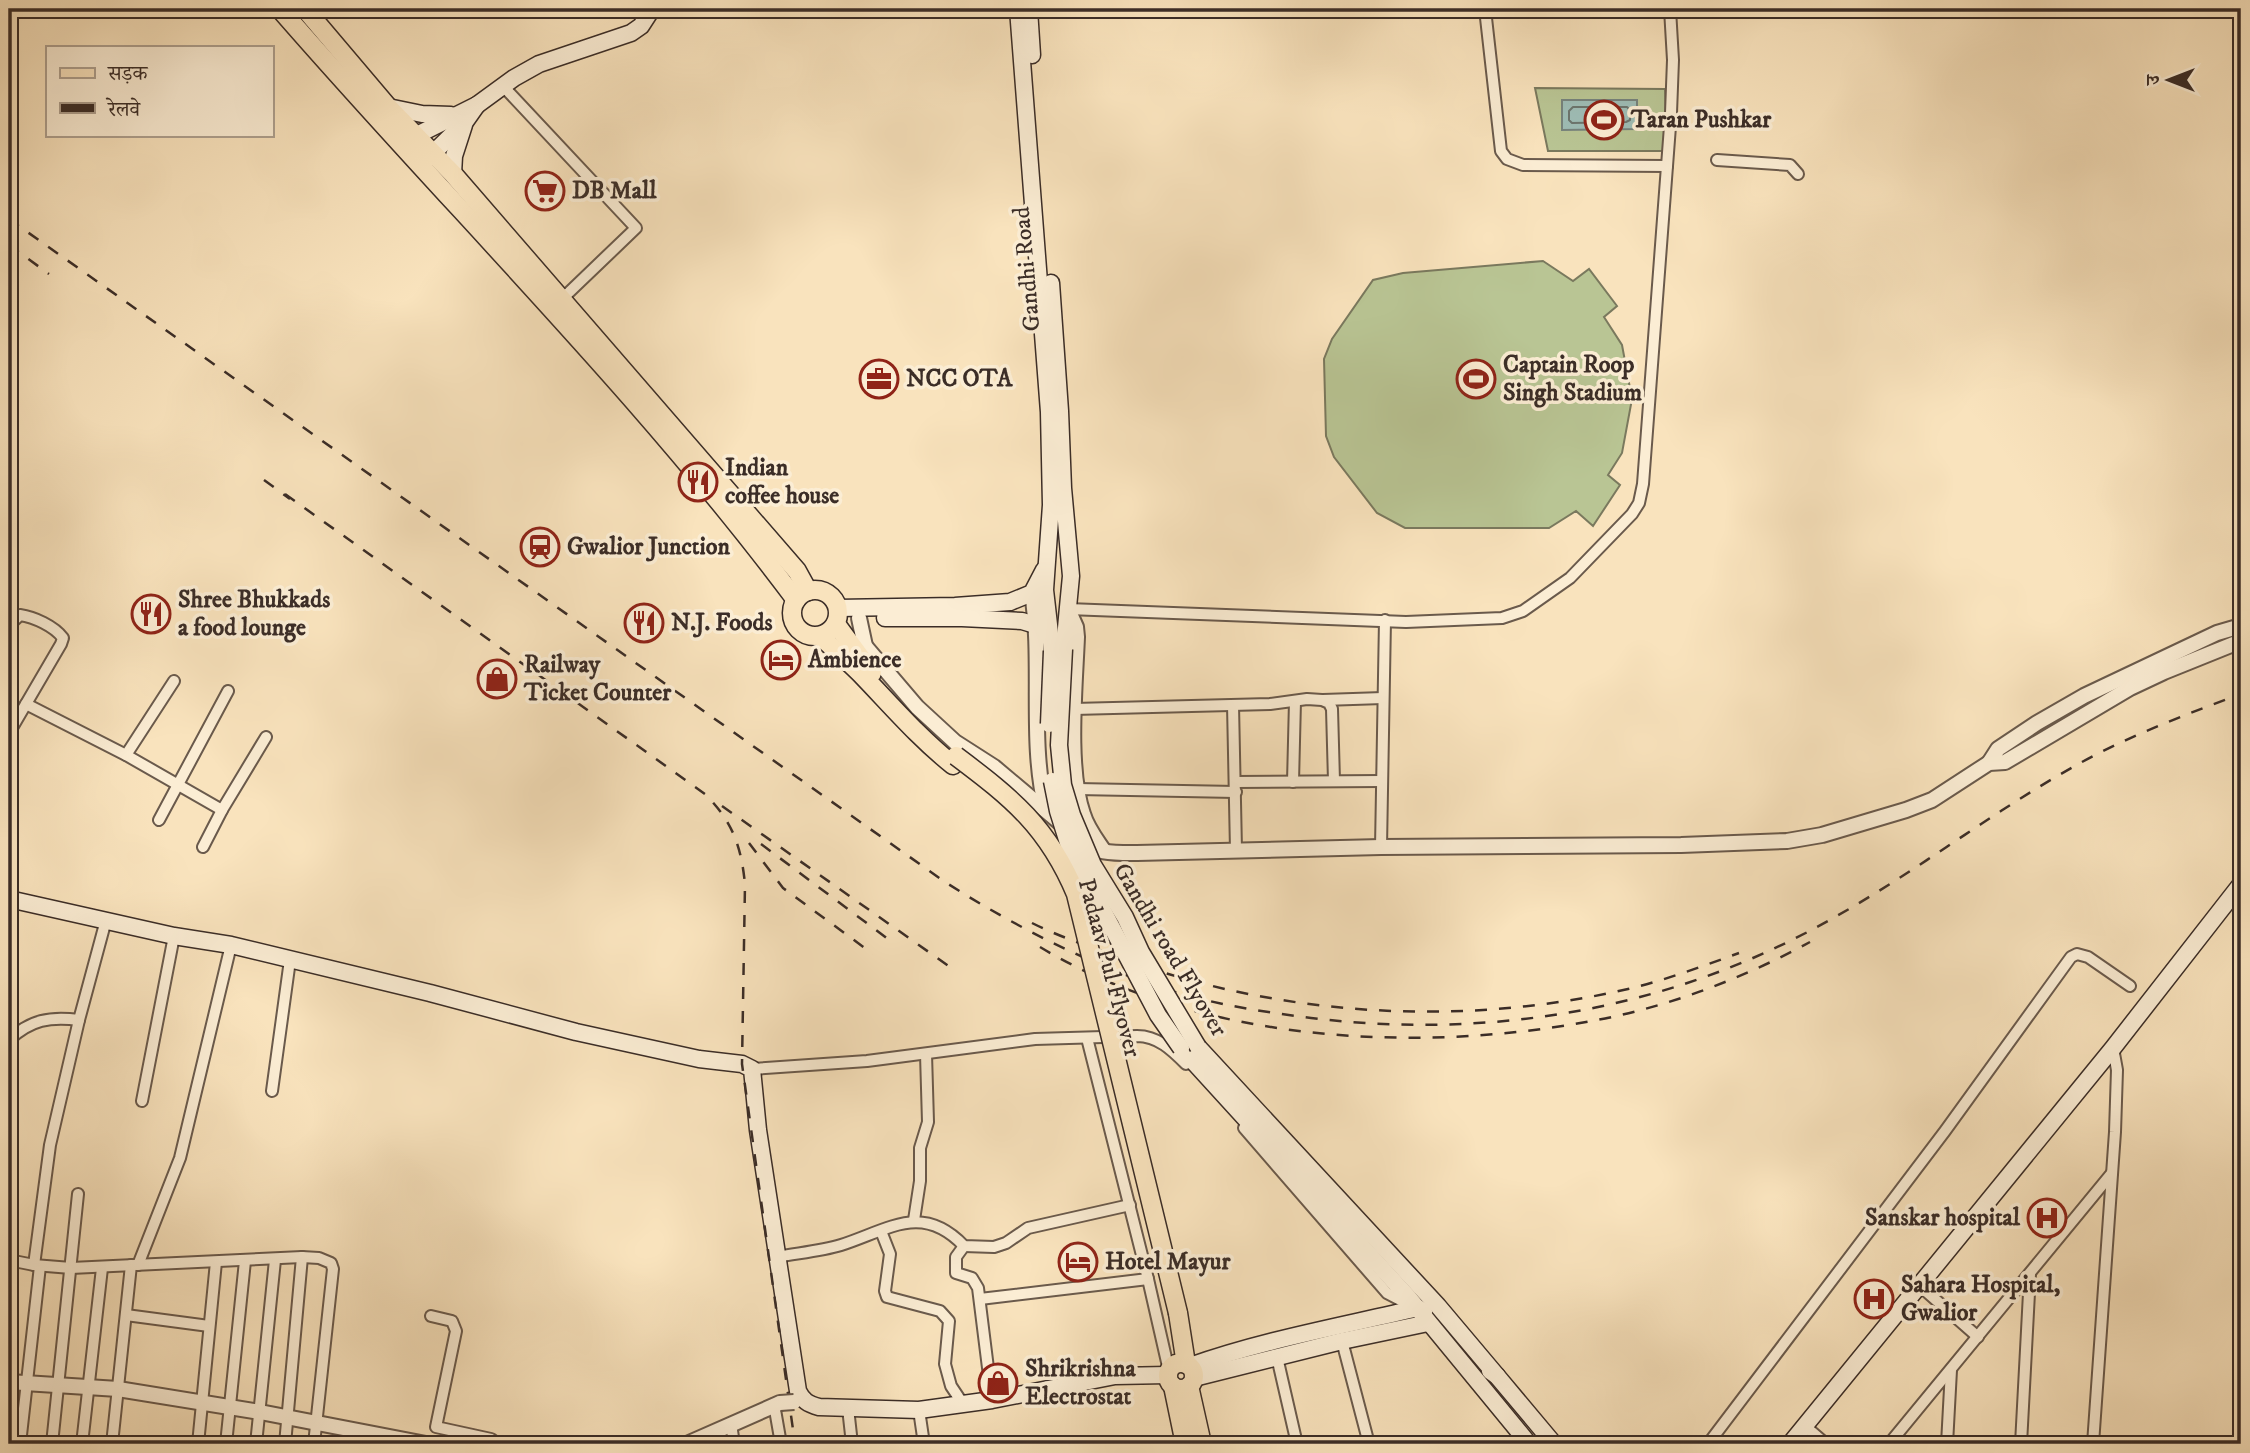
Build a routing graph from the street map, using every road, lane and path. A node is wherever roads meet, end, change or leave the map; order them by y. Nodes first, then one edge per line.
1 (279, 9) edge
2 (305, 9) edge
3 (652, 9) edge
4 (1018, 9) edge
5 (1029, 9) edge
6 (1485, 9) edge
7 (1670, 9) edge
8 (503, 86) junction
9 (388, 107) junction
10 (460, 119) junction
11 (410, 141) junction
12 (426, 159) junction
13 (1717, 160) dead end
14 (1667, 166) junction
15 (453, 174) junction
16 (1798, 174) dead end
17 (562, 299) junction
18 (1045, 567) junction
19 (1032, 593) junction
20 (802, 596) junction
21 (1068, 609) junction
22 (837, 617) junction
23 (859, 618) junction
24 (1385, 620) junction
25 (1035, 624) junction
26 (9, 625) edge
27 (2241, 626) edge
28 (820, 636) junction
29 (2241, 641) edge
30 (857, 644) junction
31 (1056, 646) junction
32 (174, 681) dead end
33 (228, 691) dead end
34 (1383, 698) junction
35 (1322, 700) junction
36 (1295, 701) junction
37 (26, 704) junction
38 (1233, 705) junction
39 (1074, 709) junction
40 (9, 733) edge
41 (266, 737) dead end
42 (126, 755) junction
43 (955, 760) junction
44 (1989, 764) junction
45 (1381, 780) junction
46 (1334, 781) junction
47 (1293, 782) junction
48 (179, 786) junction
49 (1236, 787) junction
50 (1077, 789) junction
51 (1046, 808) junction
52 (222, 810) junction
53 (159, 820) dead end
54 (203, 847) dead end
55 (1381, 847) junction
56 (1236, 850) junction
57 (1106, 853) junction
58 (2241, 884) edge
59 (9, 899) edge
60 (106, 920) junction
61 (174, 936) junction
62 (231, 945) junction
63 (290, 960) junction
64 (2130, 986) dead end
65 (79, 1020) junction
66 (1087, 1038) junction
67 (9, 1040) edge
68 (2113, 1048) junction
69 (926, 1054) junction
70 (752, 1069) junction
71 (272, 1091) dead end
72 (142, 1101) dead end
73 (2113, 1172) junction
74 (78, 1194) dead end
75 (1129, 1205) junction
76 (914, 1220) junction
77 (881, 1231) junction
78 (964, 1246) junction
79 (302, 1257) junction
80 (778, 1257) junction
81 (275, 1260) junction
82 (10, 1261) edge
83 (244, 1261) junction
84 (216, 1262) junction
85 (134, 1265) junction
86 (37, 1266) junction
87 (71, 1268) junction
88 (102, 1268) junction
89 (2030, 1274) junction
90 (1148, 1279) junction
91 (9, 1281) edge
92 (1920, 1286) junction
93 (980, 1299) junction
94 (1418, 1308) junction
95 (126, 1315) junction
96 (431, 1316) dead end
97 (1428, 1323) junction
98 (209, 1326) junction
99 (1978, 1337) junction
100 (1342, 1341) junction
101 (1277, 1357) junction
102 (1951, 1370) junction
103 (1180, 1374) junction
104 (1497, 1376) junction
105 (9, 1382) edge
106 (27, 1383) junction
107 (58, 1386) junction
108 (88, 1388) junction
109 (118, 1390) junction
110 (992, 1401) junction
111 (788, 1402) junction
112 (202, 1403) junction
113 (963, 1404) junction
114 (230, 1407) junction
115 (848, 1408) junction
116 (919, 1410) junction
117 (260, 1412) junction
118 (288, 1418) junction
119 (316, 1424) junction
120 (731, 1424) junction
121 (1805, 1426) junction
122 (697, 1442) edge
123 (20, 1444) edge
124 (52, 1444) edge
125 (82, 1444) edge
126 (112, 1444) edge
127 (198, 1444) edge
128 (226, 1444) edge
129 (256, 1444) edge
130 (285, 1444) edge
131 (314, 1444) edge
132 (426, 1444) edge
133 (498, 1444) edge
134 (734, 1444) edge
135 (781, 1444) edge
136 (852, 1444) edge
137 (924, 1444) edge
138 (1185, 1444) edge
139 (1202, 1444) edge
140 (1297, 1444) edge
141 (1368, 1444) edge
142 (1529, 1444) edge
143 (1554, 1444) edge
144 (1708, 1444) edge
145 (1790, 1444) edge
146 (1826, 1444) edge
147 (1889, 1444) edge
148 (1947, 1444) edge
149 (2021, 1444) edge
150 (2093, 1444) edge

1 - 11 main road
2 - 9 main road
3 - 8 main road
4 - 18 main road
5 - 21 main road, Gandhi Road
6 - 14 street
7 - 14 street
8 - 10 main road
8 - 17 street
9 - 10 main road
9 - 11 main road
10 - 11 main road
10 - 12 main road
10 - 15 main road
11 - 12 main road
12 - 15 main road
12 - 20 main road
13 - 16 street
14 - 24 street
15 - 17 main road
17 - 20 main road
18 - 19 main road
18 - 31 main road
19 - 22 main road
19 - 25 street
20 - 22 main road
20 - 28 main road
21 - 24 street
21 - 31 main road, Gandhi road Flyover
21 - 39 street
22 - 23 main road
22 - 28 main road
22 - 30 main road, Padaav Pul Flyover
23 - 25 main road
23 - 30 street
24 - 34 street
25 - 31 main road
25 - 51 street
26 - 37 street
27 - 44 street
28 - 43 main road, Padaav Pul Flyover
29 - 44 street
30 - 43 main road, Padaav Pul Flyover
30 - 51 street
31 - 94 main road, Gandhi road Flyover, bridge
31 - 104 main road, Gandhi road Flyover, bridge
32 - 42 street
33 - 48 street
34 - 35 street
34 - 45 street
35 - 36 street
35 - 46 street
36 - 38 street
36 - 47 street
37 - 40 street
37 - 42 street
38 - 39 street
38 - 49 street
39 - 50 street
41 - 52 street
42 - 48 street
43 - 103 main road, Padaav Pul Flyover, bridge
44 - 55 street
45 - 46 street
45 - 55 street
46 - 47 street
47 - 49 street
48 - 52 street
48 - 53 street
49 - 50 street
49 - 56 street
50 - 57 street
51 - 57 street
52 - 54 street
55 - 56 street
56 - 57 street
58 - 68 main road
59 - 60 main road
60 - 61 main road
60 - 65 street
61 - 62 main road
61 - 72 street
62 - 63 main road
62 - 85 street
63 - 70 main road
63 - 71 street
64 - 144 street
65 - 67 street
65 - 86 street
66 - 69 street
66 - 75 street
66 - 94 street
68 - 73 street
68 - 92 main road
69 - 70 street
69 - 76 street
70 - 80 main road
73 - 89 street
73 - 150 street
74 - 87 street
75 - 78 street
75 - 90 street
76 - 77 street
76 - 78 street
77 - 80 street
77 - 113 street
78 - 93 street
79 - 81 street
79 - 118 street
79 - 119 street
80 - 111 main road
81 - 83 street
81 - 117 street
82 - 86 street
82 - 91 street
83 - 84 street
83 - 114 street
84 - 85 street
84 - 98 street
85 - 88 street
85 - 95 street
86 - 87 street
86 - 106 street
87 - 88 street
87 - 107 street
88 - 108 street
89 - 99 street
89 - 149 street
90 - 93 street
90 - 103 street
92 - 99 street
92 - 121 main road
93 - 110 street
94 - 97 main road
94 - 103 main road
94 - 104 main road
95 - 98 street
95 - 109 street
96 - 133 street
97 - 100 main road
97 - 142 main road
98 - 112 street
99 - 102 street
100 - 101 main road
100 - 141 street
101 - 103 main road
101 - 140 street
102 - 147 street
102 - 148 street
103 - 110 main road
103 - 138 main road
103 - 139 main road
104 - 143 main road
105 - 106 street
106 - 107 street
106 - 123 street
107 - 108 street
107 - 124 street
108 - 109 street
108 - 125 street
109 - 112 street
109 - 126 street
110 - 113 main road
111 - 115 main road
111 - 120 street
111 - 135 street
112 - 114 street
112 - 127 street
113 - 116 main road
114 - 117 street
114 - 128 street
115 - 116 main road
115 - 136 street
116 - 137 street
117 - 118 street
117 - 129 street
118 - 119 street
118 - 130 street
119 - 131 street
119 - 132 street
120 - 122 street
120 - 134 street
121 - 145 main road
121 - 146 street

